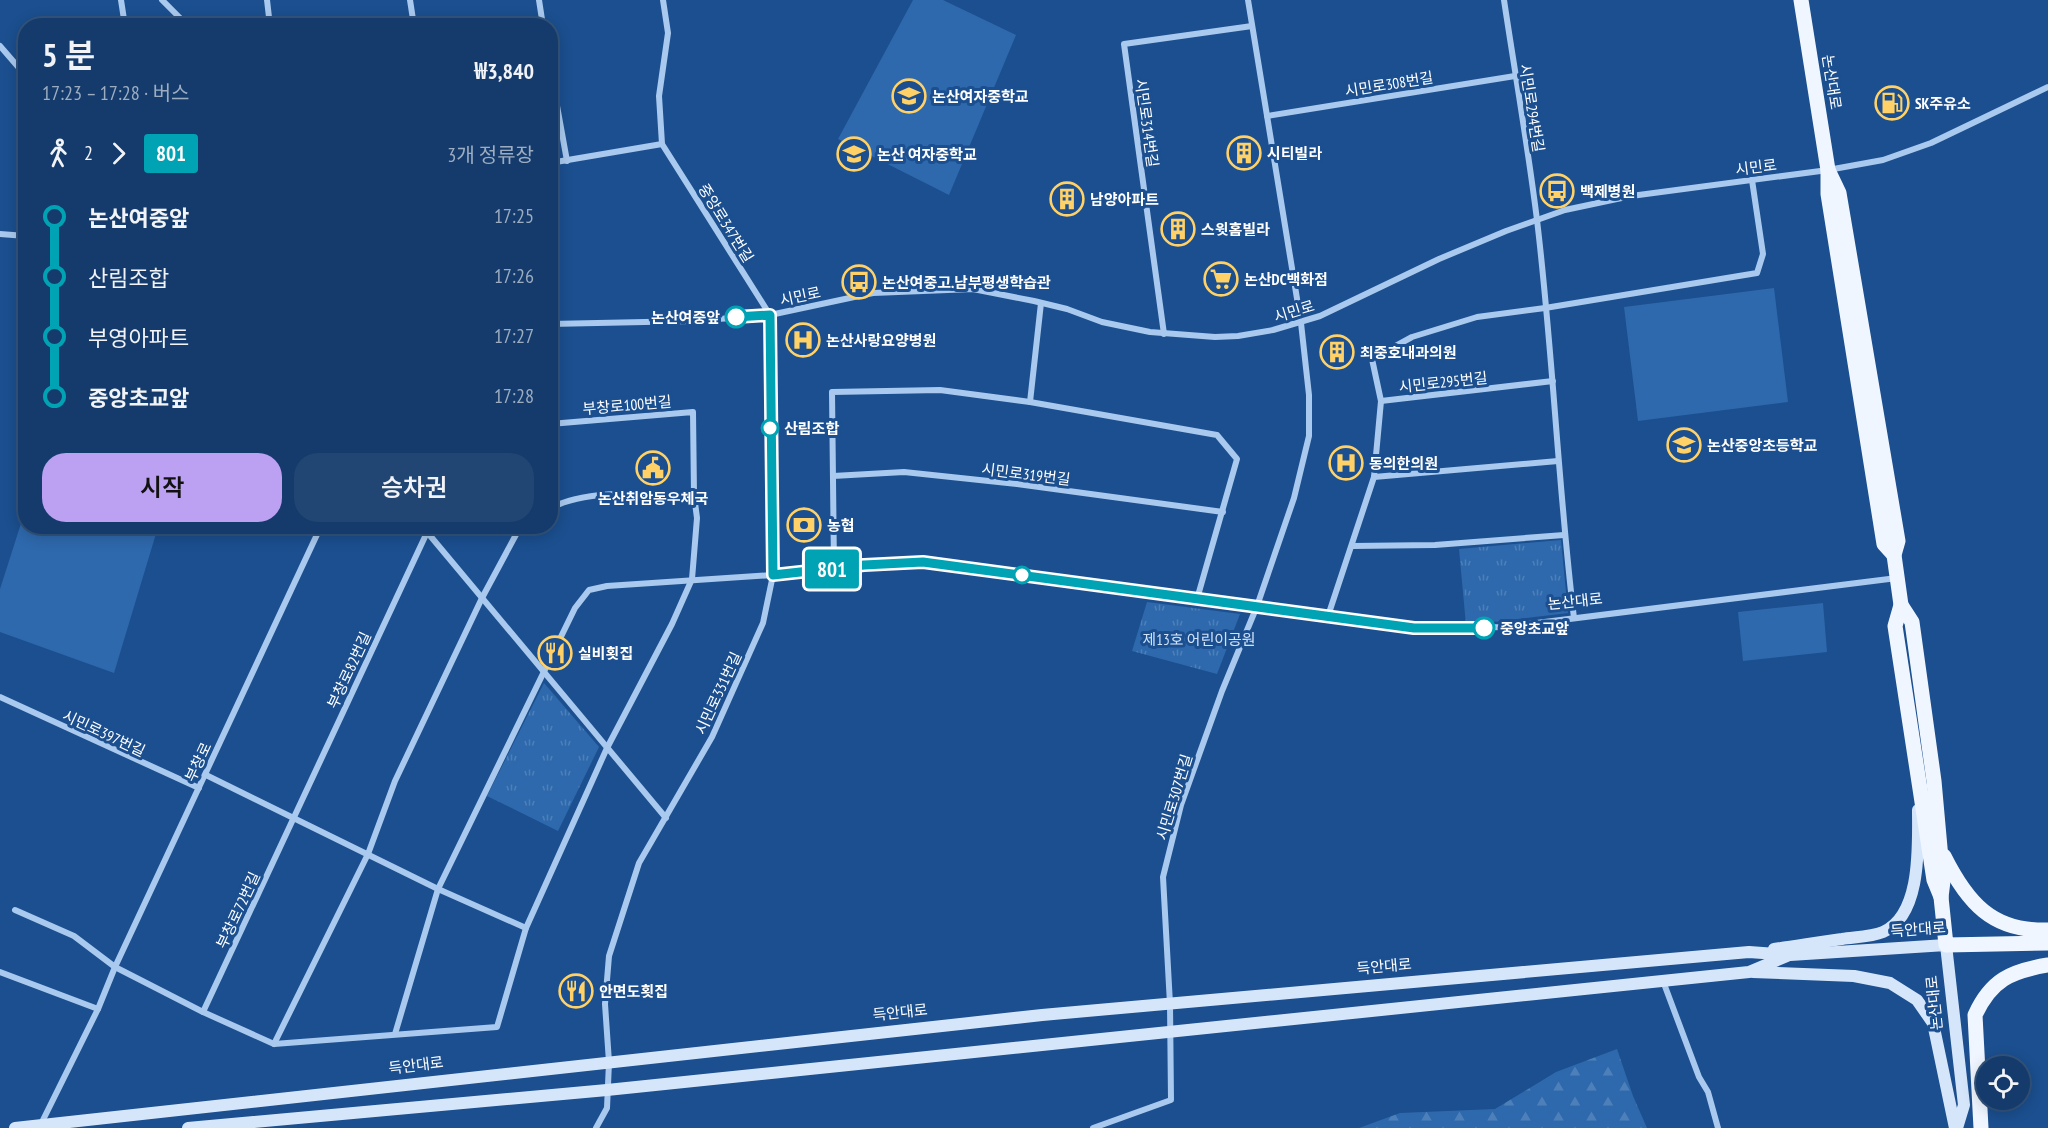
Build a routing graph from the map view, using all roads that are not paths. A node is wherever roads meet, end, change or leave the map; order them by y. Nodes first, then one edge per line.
1 (121, 0) edge
2 (162, 0) edge
3 (267, 0) edge
4 (410, 0) edge
5 (539, 0) edge
6 (663, 0) edge
7 (1248, 0) edge
8 (1504, 0) edge
9 (1801, 0) edge
10 (124, 18) edge
11 (180, 18) edge
12 (269, 18) edge
13 (413, 18) edge
14 (542, 18) edge
15 (1252, 26) junction
16 (0, 46) edge
17 (18, 67) edge
18 (1515, 76) junction
19 (2048, 87) edge
20 (558, 111) edge
21 (1267, 116) junction
22 (662, 144) junction
23 (567, 161) junction
24 (558, 162) edge
25 (1828, 170) junction
26 (1752, 180) junction
27 (1537, 220) junction
28 (0, 234) edge
29 (18, 235) edge
30 (1041, 303) junction
31 (1545, 308) junction
32 (770, 315) junction
33 (1301, 323) junction
34 (558, 324) edge
35 (1164, 333) junction
36 (1553, 381) junction
37 (1381, 401) junction
38 (1030, 402) junction
39 (558, 422) edge
40 (1558, 461) junction
41 (833, 476) junction
42 (1374, 477) junction
43 (694, 495) junction
44 (558, 504) edge
45 (1223, 512) junction
46 (317, 534) edge
47 (423, 534) edge
48 (431, 534) edge
49 (516, 534) edge
50 (1564, 535) junction
51 (1352, 546) junction
52 (834, 568) junction
53 (773, 575) junction
54 (1898, 578) junction
55 (692, 579) junction
56 (482, 598) junction
57 (1197, 599) junction
58 (1901, 605) junction
59 (1257, 606) junction
60 (1328, 616) junction
61 (1574, 618) junction
62 (544, 670) junction
63 (0, 697) edge
64 (607, 748) junction
65 (206, 775) junction
66 (1919, 784) junction
67 (199, 788) junction
68 (294, 818) junction
69 (666, 818) junction
70 (1940, 848) junction
71 (368, 854) junction
72 (438, 889) junction
73 (1941, 897) junction
74 (15, 910) dead end
75 (526, 928) junction
76 (2048, 930) edge
77 (2048, 943) edge
78 (1946, 945) junction
79 (1749, 952) junction
80 (1790, 955) junction
81 (2048, 966) edge
82 (115, 967) junction
83 (0, 972) edge
84 (1749, 972) junction
85 (1663, 981) junction
86 (1170, 1004) junction
87 (98, 1009) junction
88 (202, 1011) junction
89 (1169, 1031) junction
90 (395, 1034) junction
91 (273, 1044) junction
92 (609, 1062) junction
93 (607, 1090) junction
94 (1964, 1105) junction
95 (39, 1127) edge
96 (15, 1128) edge
97 (188, 1128) edge
98 (596, 1128) edge
99 (1093, 1128) edge
100 (1718, 1128) edge
101 (1956, 1128) edge
102 (1980, 1128) edge

1 - 10 street
2 - 11 street
3 - 12 street
4 - 13 street
5 - 14 street
6 - 22 street, 중앙로347번길
7 - 15 street
8 - 18 street, 시민로294번길
9 - 25 main road, 논산대로
15 - 21 street
15 - 35 street, 시민로314번길
16 - 17 street
18 - 21 street, 시민로308번길
18 - 27 street, 시민로294번길
19 - 25 street, 시민로
20 - 23 street
21 - 33 street
22 - 23 street
22 - 32 street, 중앙로347번길
23 - 24 street
25 - 26 street, 시민로
25 - 54 main road, 논산대로
26 - 27 street, 시민로
26 - 31 street, 시민로295번길
27 - 31 street
27 - 33 street, 시민로
28 - 29 street
30 - 32 street, 시민로
30 - 35 street, 시민로
30 - 38 street
31 - 36 street
31 - 37 street, 시민로295번길
32 - 34 street, 시민로
32 - 53 street, 시민로331번길
33 - 35 street, 시민로
33 - 59 street, 시민로307번길
36 - 37 street, 시민로295번길
36 - 40 street
37 - 42 street
38 - 41 street
38 - 45 street
39 - 43 street, 부창로100번길
40 - 42 street
40 - 50 street
41 - 45 street, 시민로319번길
41 - 52 street
42 - 51 street
43 - 44 street
43 - 55 street
45 - 57 street
46 - 65 street, 부창로
47 - 68 street, 부창로82번길
48 - 56 street
49 - 56 street
50 - 51 street
50 - 61 street
51 - 60 street
52 - 53 street
52 - 57 street
53 - 55 street
53 - 69 street, 시민로331번길
54 - 58 main road, 논산대로
54 - 61 street, 논산대로
55 - 62 street
55 - 64 street
56 - 62 street
56 - 71 street
57 - 59 street
58 - 66 main road, 논산대로
58 - 70 main road, 논산대로
59 - 60 street, 논산대로
59 - 86 street, 시민로307번길
60 - 61 street, 논산대로
62 - 64 street
62 - 72 street
63 - 67 street, 시민로397번길
64 - 69 street
64 - 75 street
65 - 67 street, 부창로
65 - 68 street
66 - 73 main road, 논산대로
66 - 79 street
67 - 82 street, 부창로
68 - 71 street
68 - 88 street, 부창로72번길
69 - 92 street, 시민로331번길
70 - 73 main road, 논산대로
70 - 76 main road
71 - 72 street
71 - 91 street
72 - 75 street
72 - 90 street
73 - 78 main road, 논산대로
74 - 82 street
75 - 90 street
77 - 78 main road, 득안대로
78 - 80 street, 득안대로
78 - 94 street, 논산대로
79 - 80 street, 득안대로
79 - 86 street, 득안대로
80 - 84 street, 득안대로
81 - 102 main road
82 - 87 street, 부창로
82 - 88 street
83 - 87 street
84 - 85 street, 득안대로
84 - 101 street
85 - 89 street, 득안대로
85 - 100 street
86 - 89 street, 시민로307번길
86 - 92 street, 득안대로
87 - 95 street, 부창로
88 - 91 street
89 - 93 street, 득안대로
89 - 99 street, 시민로307번길
90 - 91 street
92 - 93 street, 시민로331번길
92 - 95 street, 득안대로
93 - 97 street, 득안대로
93 - 98 street, 시민로331번길
94 - 101 street, 논산대로
94 - 102 street, 논산대로
95 - 96 street, 득안대로

